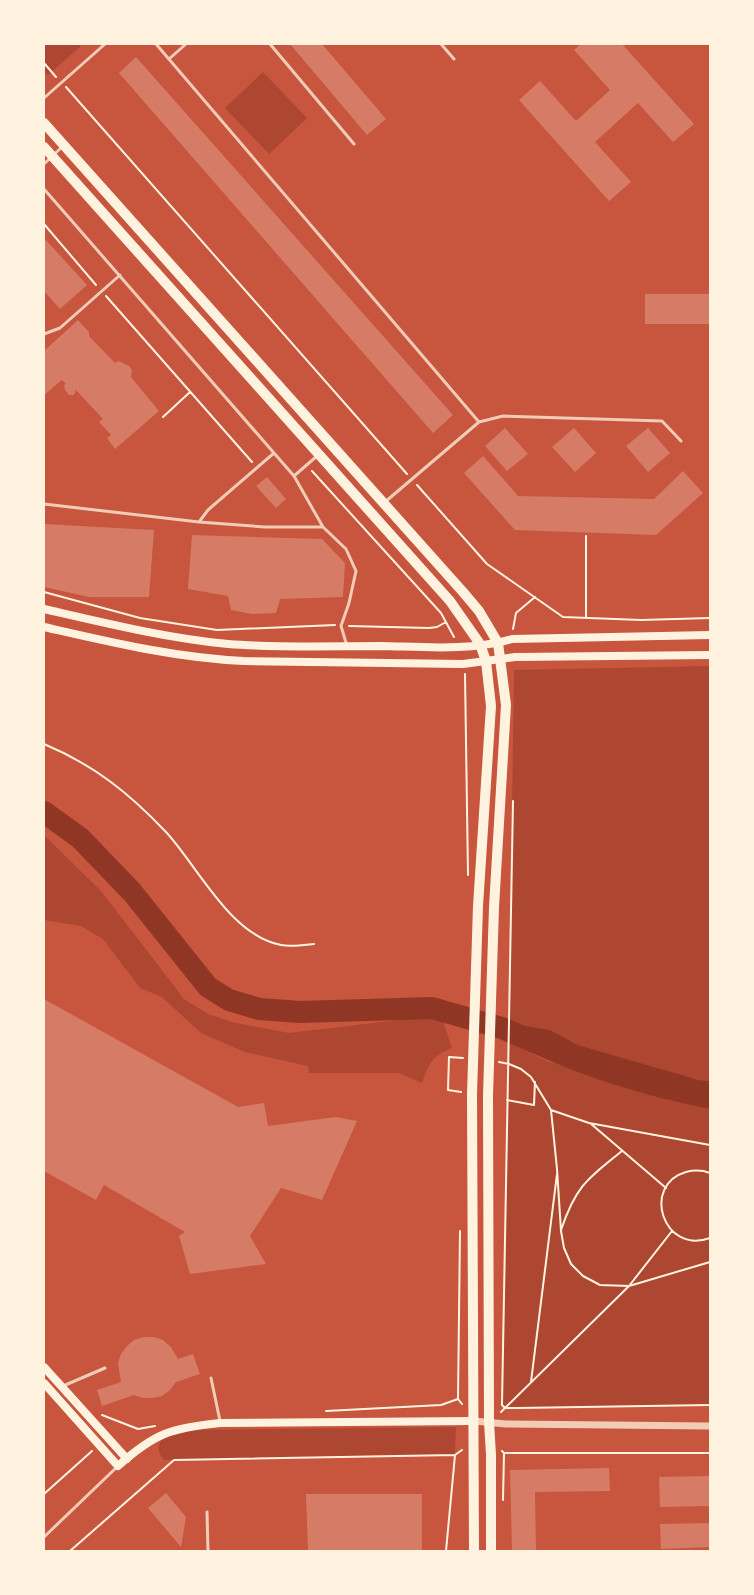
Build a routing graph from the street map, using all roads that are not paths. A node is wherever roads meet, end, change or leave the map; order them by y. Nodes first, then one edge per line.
1 (105, 44) edge
2 (156, 44) edge
3 (186, 44) edge
4 (270, 44) edge
5 (441, 44) edge
6 (169, 59) junction
7 (454, 59) dead end
8 (44, 98) edge
9 (44, 123) edge
10 (354, 144) dead end
11 (64, 146) junction
12 (44, 147) edge
13 (52, 156) junction
14 (44, 164) edge
15 (44, 189) edge
16 (120, 275) junction
17 (44, 334) edge
18 (479, 422) junction
19 (681, 440) dead end
20 (274, 453) junction
21 (319, 454) junction
22 (294, 476) junction
23 (384, 503) junction
24 (44, 504) edge
25 (199, 522) junction
26 (323, 527) junction
27 (44, 609) edge
28 (44, 627) edge
29 (710, 635) edge
30 (498, 643) junction
31 (480, 644) junction
32 (347, 646) junction
33 (710, 655) edge
34 (501, 660) junction
35 (486, 662) junction
36 (44, 1367) edge
37 (105, 1368) dead end
38 (211, 1378) dead end
39 (44, 1383) edge
40 (62, 1387) junction
41 (474, 1421) junction
42 (489, 1422) junction
43 (220, 1423) junction
44 (710, 1426) edge
45 (127, 1459) junction
46 (118, 1466) junction
47 (207, 1512) dead end
48 (44, 1537) edge
49 (208, 1551) edge
50 (474, 1551) edge
51 (491, 1551) edge

1 - 8 lane
2 - 6 lane
3 - 6 lane
4 - 10 lane
5 - 7 lane
6 - 18 lane
9 - 11 main road
11 - 13 lane
11 - 23 main road
12 - 13 main road
13 - 14 lane
13 - 21 main road
15 - 16 lane
16 - 17 lane
16 - 20 lane
18 - 19 lane
18 - 23 lane
20 - 22 lane
20 - 25 lane
21 - 22 lane
21 - 31 main road
22 - 26 lane
23 - 30 main road
24 - 25 lane
25 - 26 lane
26 - 32 lane
27 - 32 main road
28 - 35 main road
29 - 30 main road
30 - 31 main road
30 - 34 main road
31 - 32 main road
31 - 35 main road
33 - 34 main road
34 - 35 main road
34 - 42 main road
35 - 41 main road
36 - 40 main road
37 - 40 lane
38 - 43 lane
39 - 46 main road
40 - 45 main road
41 - 42 street
41 - 43 main road
41 - 50 main road
42 - 44 street
42 - 51 main road
43 - 45 main road
45 - 46 main road
46 - 48 lane
47 - 49 lane

